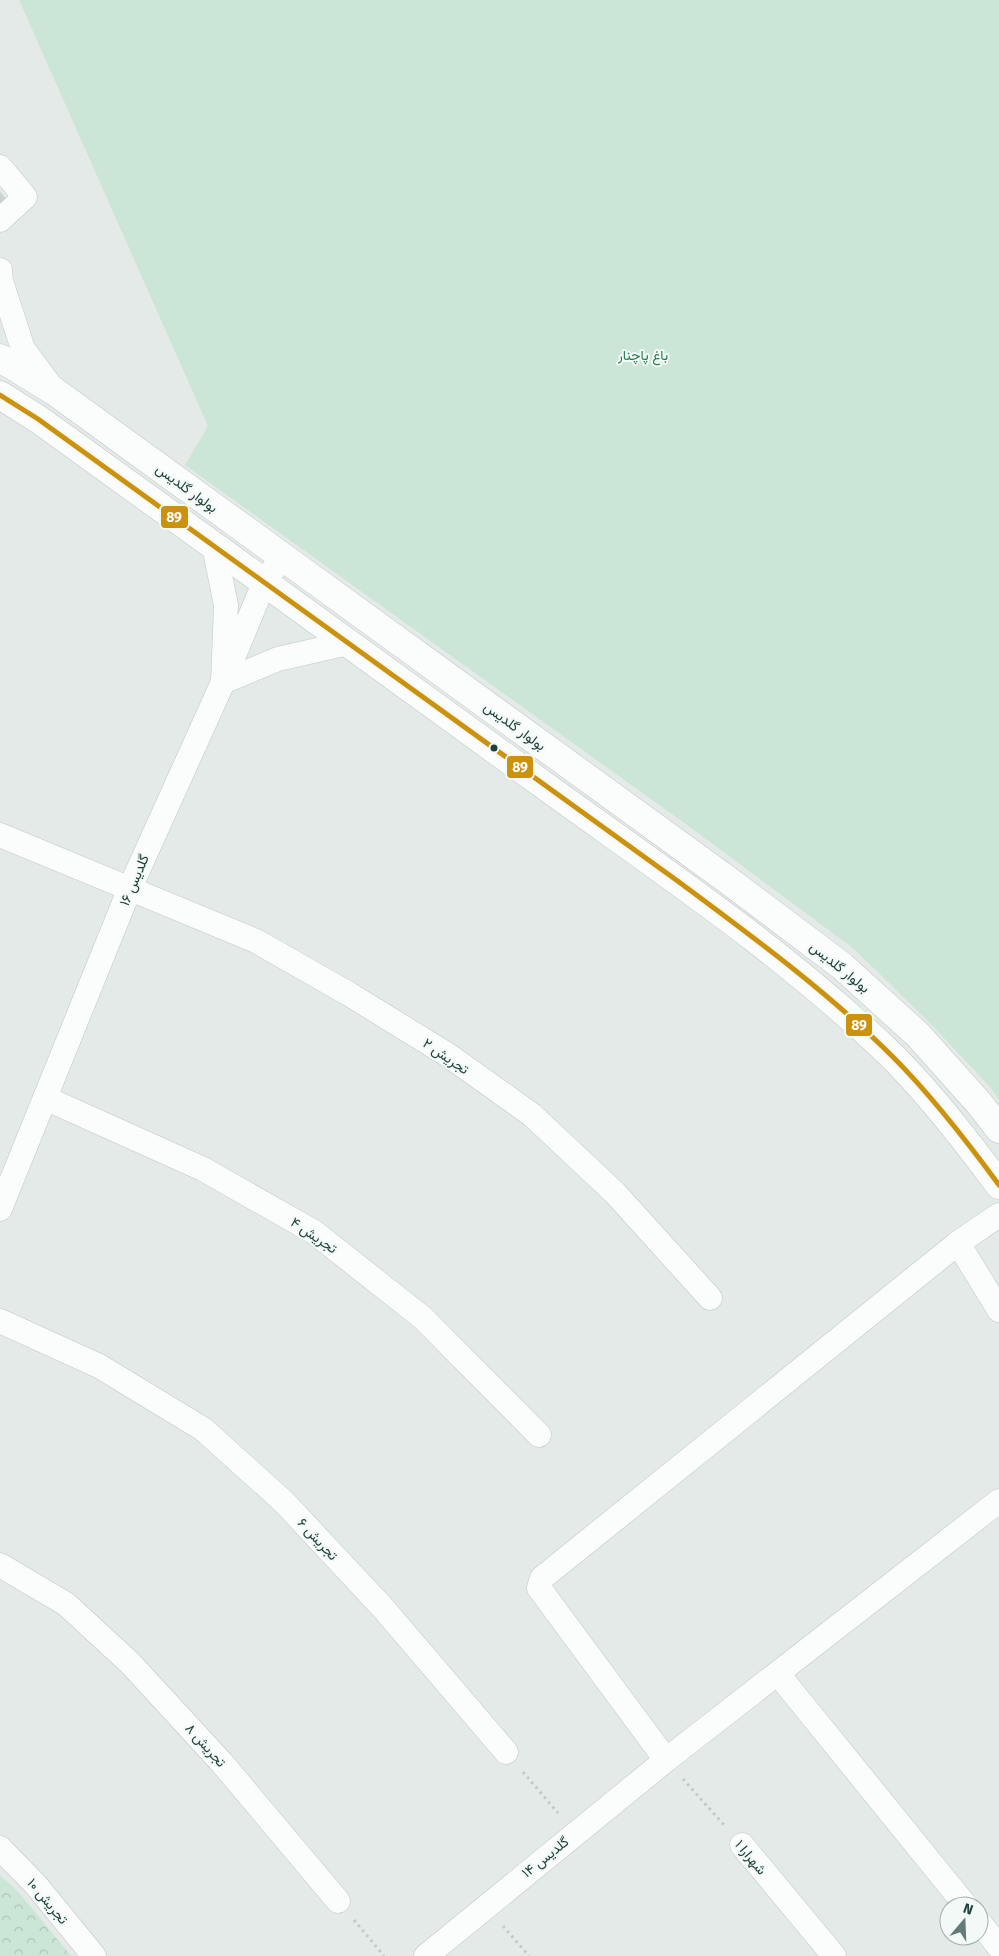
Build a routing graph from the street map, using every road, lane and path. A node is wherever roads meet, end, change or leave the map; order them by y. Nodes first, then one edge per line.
1 (0, 167) edge
2 (0, 220) edge
3 (0, 278) edge
4 (0, 358) edge
5 (54, 391) junction
6 (0, 395) edge
7 (214, 546) junction
8 (282, 557) junction
9 (264, 583) junction
10 (348, 643) junction
11 (223, 682) junction
12 (0, 835) edge
13 (130, 888) junction
14 (45, 1098) junction
15 (999, 1129) edge
16 (999, 1185) edge
17 (0, 1209) edge
18 (999, 1214) edge
19 (958, 1243) junction
20 (710, 1298) dead end
21 (999, 1310) edge
22 (0, 1321) edge
23 (539, 1435) dead end
24 (999, 1501) edge
25 (0, 1565) edge
26 (778, 1674) junction
27 (506, 1752) joint
28 (666, 1760) junction
29 (574, 1833) junction
30 (742, 1845) joint
31 (0, 1848) edge
32 (958, 1896) edge
33 (338, 1901) joint
34 (486, 1906) junction
35 (989, 1934) edge
36 (999, 1947) edge
37 (94, 1956) edge
38 (384, 1956) edge
39 (426, 1956) edge
40 (529, 1956) edge
41 (834, 1956) edge

1 - 2 street
3 - 5 street
4 - 5 street, بولوار گلدیس
5 - 8 street, بولوار گلدیس
6 - 7 street
7 - 9 street
7 - 11 street
8 - 9 street, گلدیس ۱۶
8 - 15 street, بولوار گلدیس
9 - 10 street
9 - 11 street, گلدیس ۱۶
10 - 11 street
10 - 16 street
11 - 13 street, گلدیس ۱۶
12 - 13 street, تجریش ۲
13 - 14 street, گلدیس ۱۶
13 - 20 street, تجریش ۲
14 - 17 street, گلدیس ۱۶
14 - 23 street, تجریش ۴
18 - 19 street
19 - 21 street
19 - 28 street
22 - 27 street, تجریش ۶
24 - 26 street, گلدیس ۱۴
25 - 33 street, تجریش ۸
26 - 28 street, گلدیس ۱۴
26 - 32 street
27 - 29 path
28 - 29 street, گلدیس ۱۴
28 - 30 path, شهرارا ۱
29 - 34 street, گلدیس ۱۴
30 - 41 street, شهرارا ۱
31 - 37 street, تجریش ۱۰
33 - 38 path
34 - 39 street, گلدیس ۱۴
34 - 40 path
35 - 36 street

